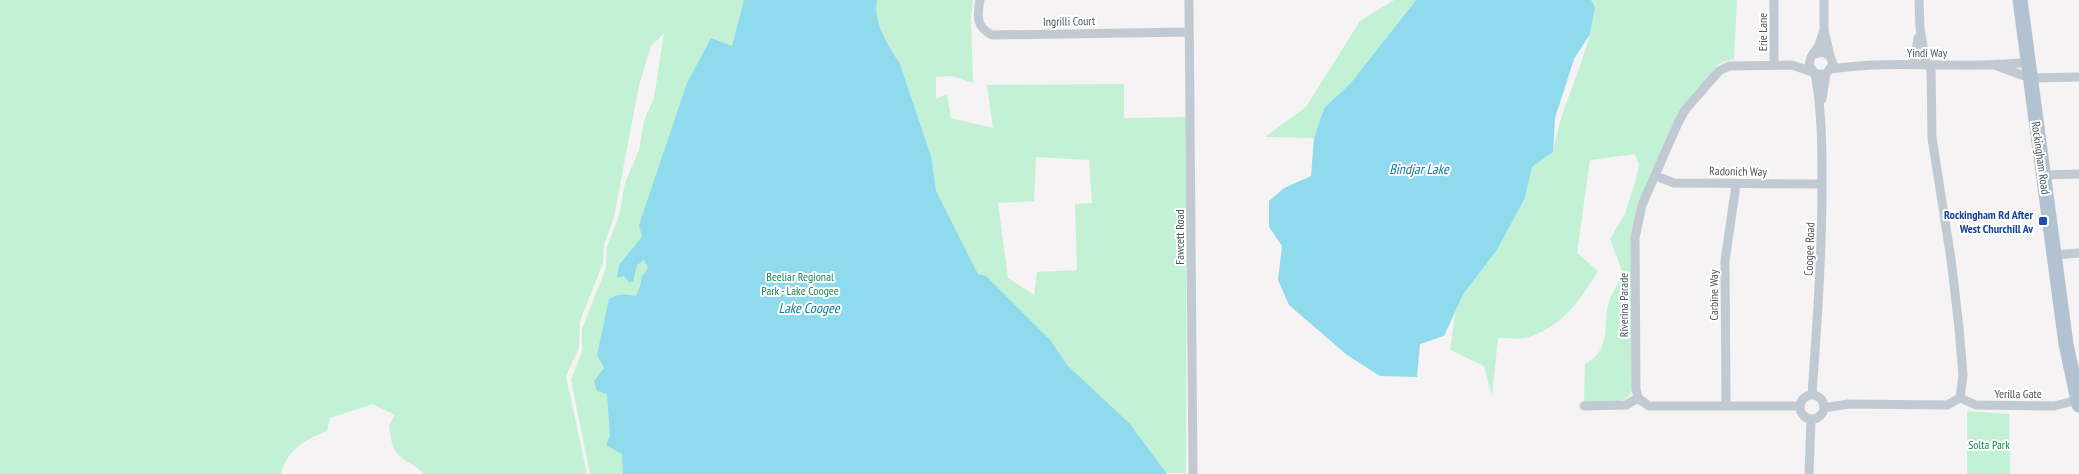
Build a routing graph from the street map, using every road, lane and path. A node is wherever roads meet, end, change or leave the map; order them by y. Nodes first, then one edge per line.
1 (980, 0) edge
2 (1189, 0) edge
3 (1774, 0) edge
4 (1824, 0) edge
5 (1919, 0) edge
6 (2020, 0) edge
7 (1920, 28) junction
8 (1824, 30) junction
9 (1189, 32) junction
10 (1813, 55) junction
11 (2028, 62) junction
12 (1774, 65) junction
13 (1792, 65) junction
14 (1830, 65) junction
15 (1914, 65) junction
16 (1928, 65) junction
17 (1996, 65) junction
18 (1719, 72) joint
19 (1814, 73) junction
20 (2079, 77) edge
21 (2030, 78) junction
22 (1821, 105) junction
23 (2079, 174) edge
24 (2043, 175) junction
25 (1656, 176) junction
26 (1822, 184) junction
27 (1736, 185) junction
28 (2079, 252) edge
29 (2054, 255) junction
30 (1812, 395) junction
31 (1638, 398) junction
32 (1960, 398) junction
33 (2078, 402) edge
34 (1584, 406) dead end
35 (1726, 406) junction
36 (1799, 406) junction
37 (1824, 408) junction
38 (1811, 420) junction
39 (1193, 474) edge
40 (1809, 474) edge

1 - 9 street, Ingrilli Court
2 - 9 street, Fawcett Road
3 - 12 street, Erie Lane
4 - 8 street
5 - 7 street
6 - 11 main road, Rockingham Road
7 - 15 street
7 - 16 street
8 - 10 street
8 - 14 street
9 - 39 street, Fawcett Road
10 - 13 street, Yindi Way
10 - 14 street, Yindi Way
10 - 19 street
11 - 17 street, Yindi Way
11 - 21 main road, Rockingham Road
12 - 13 street, Yindi Way
12 - 18 street, Yindi Way
13 - 19 street, Yindi Way
14 - 15 street, Yindi Way
14 - 19 street, Yindi Way
14 - 22 street, Coogee Road
15 - 16 street, Yindi Way
16 - 17 street, Yindi Way
16 - 32 street
17 - 21 street, Yindi Way
18 - 25 street, Riverina Parade
19 - 22 street, Coogee Road
20 - 21 street
21 - 24 main road, Rockingham Road
22 - 26 street, Coogee Road
23 - 24 street
24 - 29 main road, Rockingham Road
25 - 27 street, Radonich Way
25 - 31 street, Riverina Parade
26 - 27 street, Radonich Way
26 - 30 street, Coogee Road
27 - 35 street, Carbine Way
28 - 29 street
29 - 33 main road, Rockingham Road
30 - 36 street
30 - 37 street
31 - 34 street
31 - 35 street
32 - 33 street, Yerilla Gate
32 - 37 street
35 - 36 street
36 - 38 street
37 - 38 street
38 - 40 street

